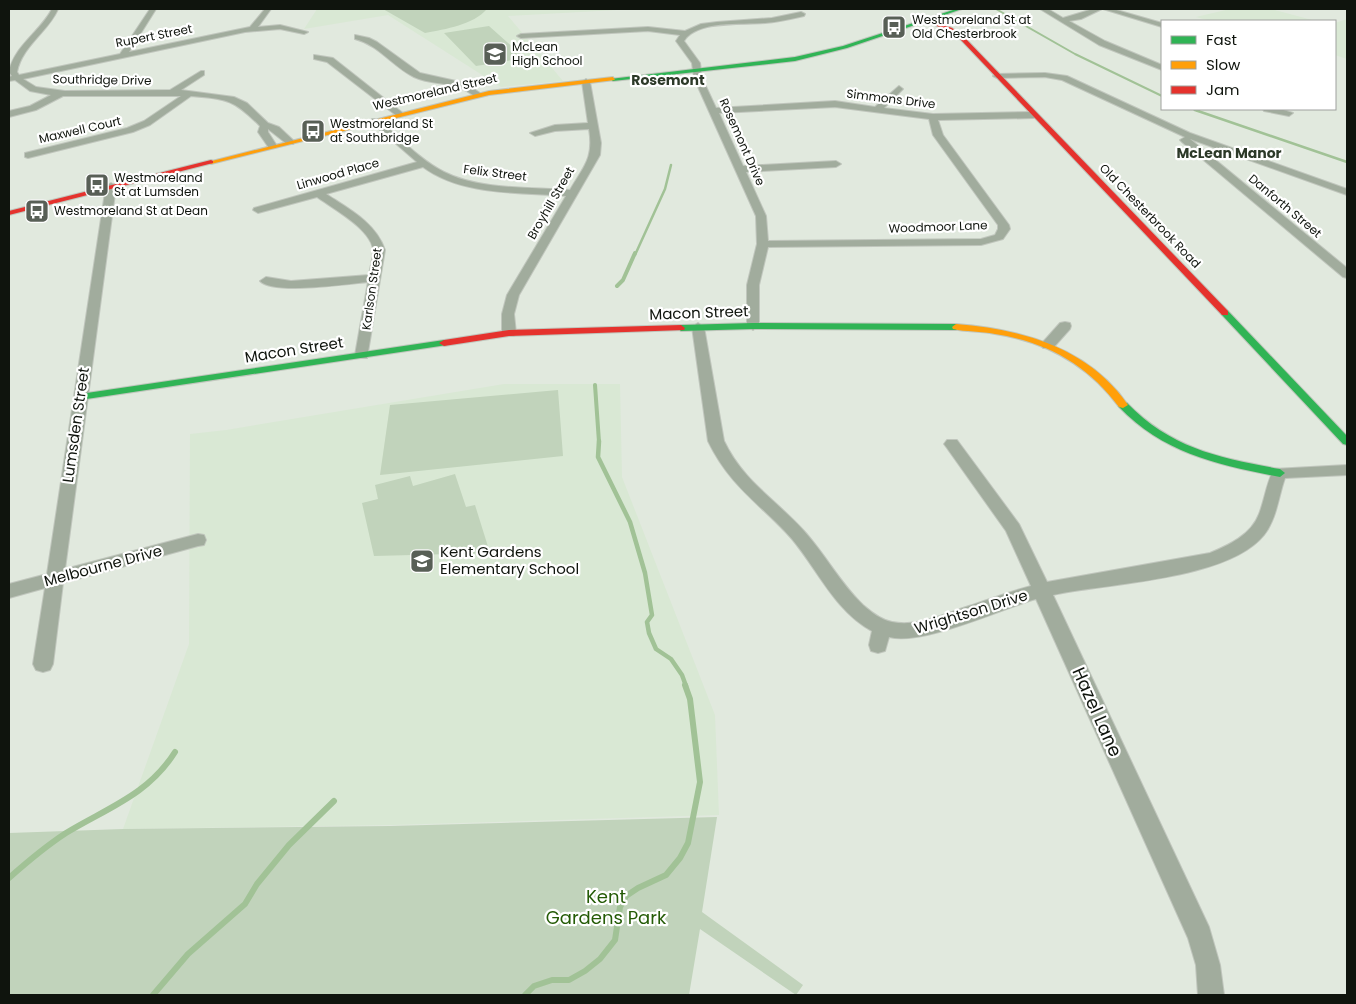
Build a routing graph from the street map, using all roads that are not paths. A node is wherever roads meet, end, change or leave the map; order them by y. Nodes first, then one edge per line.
1 (55, 9) edge
2 (152, 9) edge
3 (268, 9) edge
4 (960, 9) edge
5 (1043, 9) edge
6 (1099, 9) edge
7 (1106, 9) edge
8 (801, 14) dead end
9 (926, 20) junction
10 (1061, 20) junction
11 (1161, 25) edge
12 (253, 28) junction
13 (304, 32) dead end
14 (685, 33) junction
15 (521, 36) dead end
16 (358, 37) dead end
17 (22, 52) junction
18 (9, 53) edge
19 (124, 54) junction
20 (317, 57) dead end
21 (1161, 68) edge
22 (698, 70) junction
23 (201, 73) dead end
24 (997, 76) junction
25 (12, 78) edge
26 (586, 82) junction
27 (899, 90) dead end
28 (170, 93) junction
29 (61, 94) junction
30 (188, 94) junction
31 (479, 95) junction
32 (877, 110) junction
33 (1273, 110) edge
34 (714, 111) junction
35 (1289, 113) dead end
36 (9, 114) edge
37 (400, 114) junction
38 (1034, 115) junction
39 (932, 117) junction
40 (375, 121) junction
41 (1159, 123) junction
42 (264, 125) junction
43 (593, 126) junction
44 (535, 133) dead end
45 (290, 142) junction
46 (272, 146) junction
47 (28, 155) dead end
48 (425, 163) junction
49 (836, 164) dead end
50 (1269, 164) junction
51 (1231, 167) junction
52 (741, 170) junction
53 (111, 186) junction
54 (1347, 192) edge
55 (318, 193) junction
56 (572, 193) junction
57 (258, 210) dead end
58 (9, 213) edge
59 (763, 244) junction
60 (1347, 274) edge
61 (375, 278) junction
62 (266, 281) dead end
63 (753, 326) junction
64 (1065, 326) dead end
65 (698, 327) junction
66 (509, 333) junction
67 (1048, 345) junction
68 (362, 354) junction
69 (80, 397) junction
70 (1347, 442) edge
71 (952, 444) dead end
72 (1347, 470) edge
73 (1280, 473) junction
74 (198, 540) dead end
75 (54, 579) junction
76 (1042, 590) junction
77 (9, 591) edge
78 (42, 664) dead end
79 (1211, 995) edge

1 - 17 street
2 - 19 street
3 - 12 street
4 - 9 street, Westmoreland Street
5 - 10 street
6 - 10 street
7 - 11 street
8 - 14 street
9 - 22 street, Westmoreland Street
9 - 24 street, Old Chesterbrook Road
10 - 21 street
12 - 13 street, Rupert Street
12 - 19 street, Rupert Street
14 - 15 street
14 - 22 street, Rosemont Drive
16 - 31 street
17 - 18 street
17 - 25 street
19 - 25 street, Rupert Street
20 - 37 street
22 - 26 street, Westmoreland Street
22 - 34 street, Rosemont Drive
23 - 28 street
24 - 38 street, Old Chesterbrook Road
24 - 41 street
25 - 29 street, Southridge Drive
26 - 31 street, Westmoreland Street
26 - 43 street, Broyhill Street
27 - 32 street
28 - 29 street, Southridge Drive
28 - 30 street, Southridge Drive
29 - 36 street
30 - 42 street, Southridge Drive
30 - 47 street, Maxwell Court
31 - 37 street, Westmoreland Street
32 - 34 street, Simmons Drive
32 - 39 street, Simmons Drive
33 - 35 street
34 - 52 street, Rosemont Drive
37 - 40 street, Westmoreland Street
38 - 39 street, Simmons Drive
38 - 70 street, Old Chesterbrook Road
39 - 59 street, Woodmoor Lane
40 - 45 street, Westmoreland Street
40 - 48 street, Felix Street
41 - 50 street
41 - 51 street, Danforth Street
42 - 45 street, Southridge Drive
42 - 46 street, Southridge Drive
43 - 44 street
43 - 56 street, Broyhill Street
45 - 46 street, Westmoreland Street
46 - 53 street, Westmoreland Street
48 - 55 street, Linwood Place
48 - 56 street, Felix Street
49 - 52 street
50 - 51 street
50 - 54 street
51 - 60 street, Danforth Street
52 - 59 street, Rosemont Drive
53 - 58 street, Westmoreland Street
53 - 69 street, Lumsden Street
55 - 57 street, Linwood Place
55 - 61 street, Karlson Street
56 - 66 street, Broyhill Street
59 - 63 street, Rosemont Drive
61 - 62 street
61 - 68 street, Karlson Street
63 - 65 street, Macon Street
63 - 67 street, Macon Street
64 - 67 street
65 - 66 street, Macon Street
65 - 76 street, Wrightson Drive
66 - 68 street, Macon Street
67 - 73 street, Macon Street
68 - 69 street, Macon Street
69 - 75 street, Lumsden Street
71 - 76 street, Hazel Lane
72 - 73 street
73 - 76 street, Wrightson Drive
74 - 75 street, Melbourne Drive
75 - 77 street, Melbourne Drive
75 - 78 street, Lumsden Street
76 - 79 street, Hazel Lane

